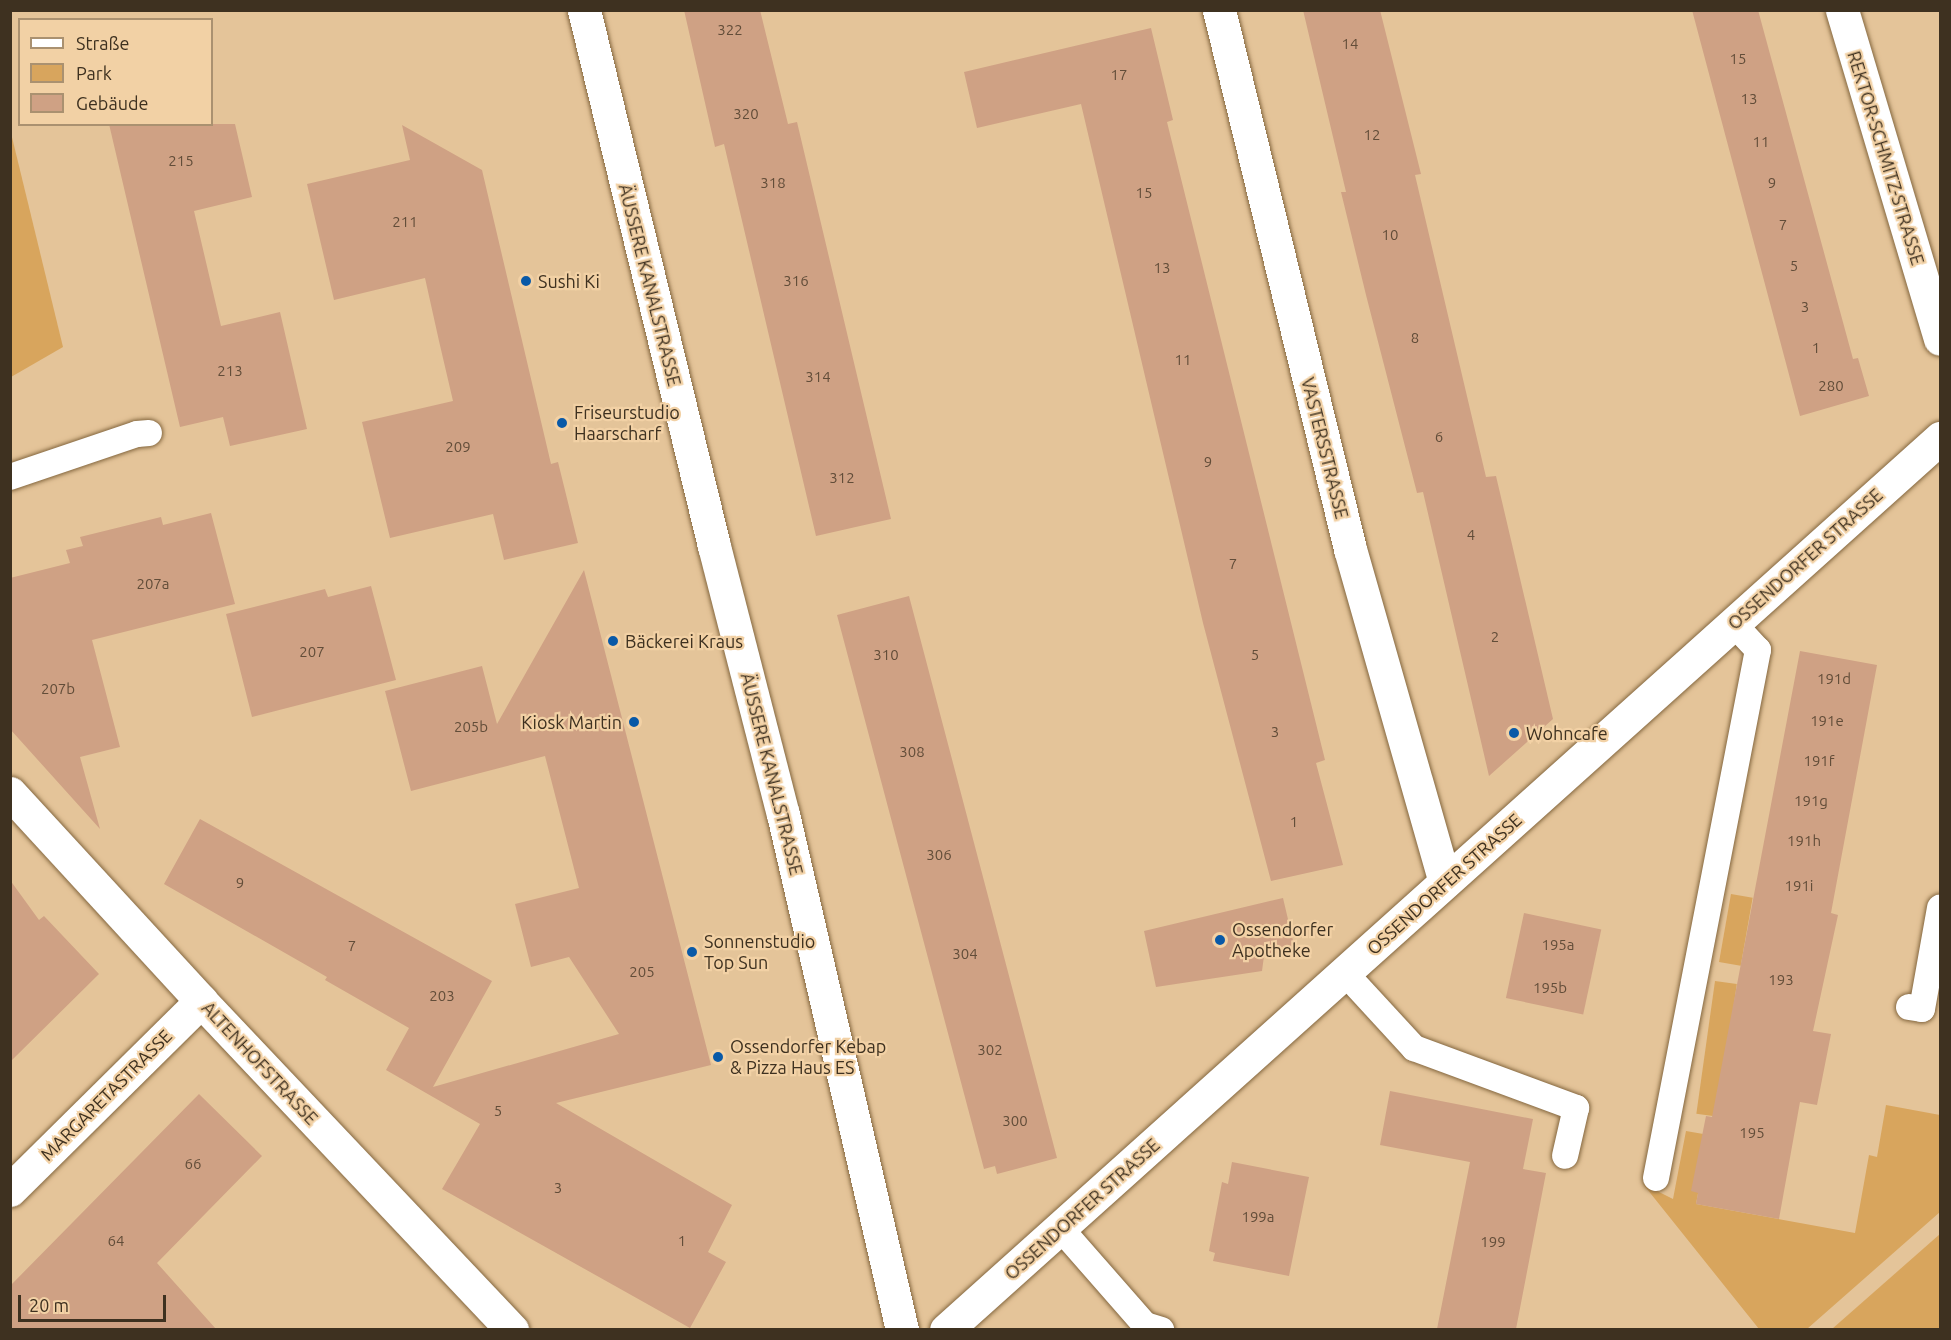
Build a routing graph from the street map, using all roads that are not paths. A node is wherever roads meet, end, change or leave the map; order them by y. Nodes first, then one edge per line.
1 (584, 10) edge
2 (1219, 10) edge
3 (1842, 10) edge
4 (1941, 339) edge
5 (149, 433) dead end
6 (1941, 438) edge
7 (10, 477) edge
8 (1734, 624) junction
9 (10, 793) edge
10 (1445, 882) junction
11 (1941, 908) edge
12 (1345, 973) junction
13 (201, 1000) junction
14 (1909, 1006) dead end
15 (1565, 1156) dead end
16 (1656, 1178) dead end
17 (10, 1190) edge
18 (1061, 1229) junction
19 (512, 1329) edge
20 (902, 1329) edge
21 (946, 1329) edge
22 (1161, 1329) edge

1 - 20 street, ÄUSSERE KANALSTRASSE
2 - 10 street, VASTERSSTRASSE
3 - 4 street, REKTOR-SCHMITZ-STRASSE
5 - 7 lane
6 - 8 street, OSSENDORFER STRASSE
8 - 10 street, OSSENDORFER STRASSE
8 - 16 lane
9 - 13 street, ALTENHOFSTRASSE
10 - 12 street, OSSENDORFER STRASSE
11 - 14 lane
12 - 15 lane
12 - 18 street, OSSENDORFER STRASSE
13 - 17 street, MARGARETASTRASSE
13 - 19 street, ALTENHOFSTRASSE
18 - 21 street, OSSENDORFER STRASSE
18 - 22 lane

